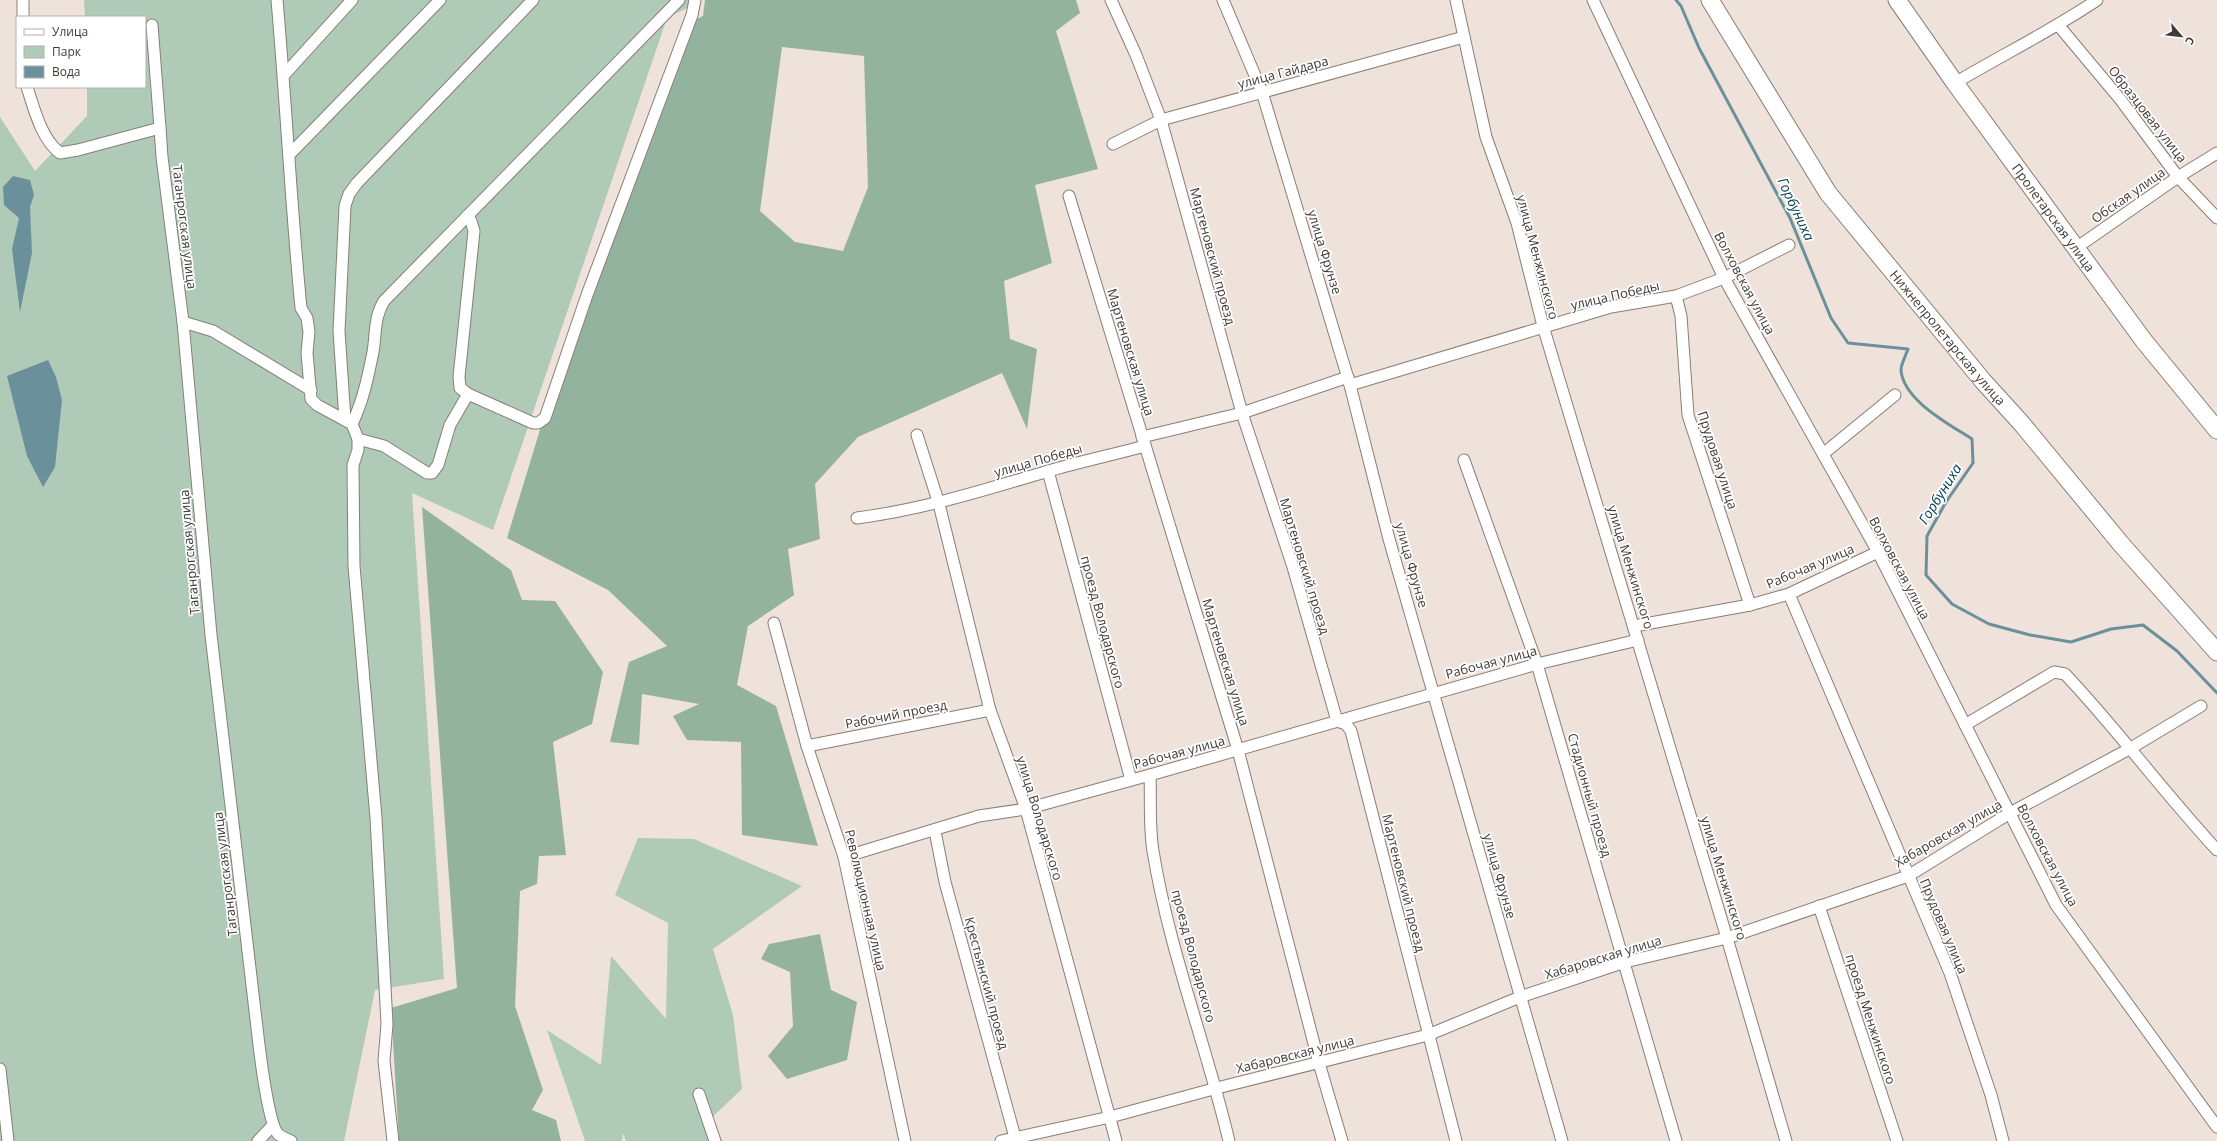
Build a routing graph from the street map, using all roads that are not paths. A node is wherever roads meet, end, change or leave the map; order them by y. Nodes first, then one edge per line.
1 (23, 0) edge
2 (278, 0) edge
3 (352, 0) edge
4 (440, 0) edge
5 (533, 0) edge
6 (679, 0) edge
7 (695, 0) edge
8 (1111, 0) edge
9 (1222, 0) edge
10 (1456, 0) edge
11 (1593, 0) edge
12 (1710, 0) edge
13 (1897, 0) edge
14 (2097, 0) edge
15 (23, 16) edge
16 (152, 24) dead end
17 (2059, 26) junction
18 (1464, 37) junction
19 (284, 75) junction
20 (1955, 83) junction
21 (27, 88) edge
22 (1262, 92) junction
23 (1160, 120) junction
24 (160, 128) junction
25 (1113, 144) dead end
26 (2217, 153) edge
27 (289, 155) junction
28 (2178, 176) junction
29 (1068, 196) dead end
30 (467, 216) junction
31 (2217, 218) edge
32 (1789, 245) dead end
33 (2076, 248) junction
34 (1724, 278) junction
35 (1676, 296) junction
36 (183, 322) junction
37 (1543, 326) junction
38 (1349, 381) junction
39 (310, 390) junction
40 (468, 394) junction
41 (1895, 395) dead end
42 (1242, 413) junction
43 (349, 422) junction
44 (2217, 430) edge
45 (916, 435) dead end
46 (358, 439) junction
47 (1144, 442) junction
48 (1823, 454) junction
49 (1464, 460) dead end
50 (1048, 471) junction
51 (939, 504) junction
52 (857, 518) dead end
53 (1878, 552) junction
54 (1789, 594) junction
55 (1750, 605) junction
56 (774, 623) dead end
57 (1634, 626) junction
58 (1638, 640) junction
59 (2217, 652) edge
60 (1537, 664) junction
61 (1434, 692) junction
62 (2201, 706) dead end
63 (990, 710) junction
64 (1337, 721) junction
65 (1965, 725) junction
66 (807, 746) junction
67 (2131, 748) junction
68 (1238, 750) junction
69 (1150, 775) junction
70 (1131, 780) junction
71 (1026, 809) junction
72 (2010, 813) junction
73 (934, 831) junction
74 (2217, 850) edge
75 (844, 857) junction
76 (1908, 876) junction
77 (1819, 906) junction
78 (1727, 938) junction
79 (1625, 962) junction
80 (1520, 997) junction
81 (1428, 1035) junction
82 (1319, 1063) junction
83 (0, 1069) edge
84 (1216, 1088) junction
85 (700, 1094) dead end
86 (1110, 1117) junction
87 (274, 1125) junction
88 (2217, 1127) edge
89 (1016, 1139) edge
90 (8, 1141) edge
91 (258, 1141) edge
92 (291, 1141) edge
93 (393, 1141) edge
94 (715, 1141) edge
95 (905, 1141) edge
96 (1001, 1141) edge
97 (1116, 1141) edge
98 (1229, 1141) edge
99 (1342, 1141) edge
100 (1456, 1141) edge
101 (1562, 1141) edge
102 (1676, 1141) edge
103 (1786, 1141) edge
104 (1897, 1141) edge
105 (2003, 1141) edge

1 - 15 street
2 - 19 street
3 - 19 street
4 - 27 street
5 - 43 street
6 - 30 street
7 - 40 street
8 - 23 street, Мартеновский проезд
9 - 22 street, улица Фрунзе
10 - 18 street, улица Менжинского
11 - 34 street, Волховская улица
12 - 59 main road, Нижнепролетарская улица
13 - 20 main road, Пролетарская улица
14 - 17 street
16 - 24 street, Таганрогская улица
17 - 20 street
17 - 28 street, Образцовая улица
18 - 22 street, улица Гайдара
18 - 37 street, улица Менжинского
19 - 27 street
20 - 33 main road, Пролетарская улица
21 - 24 street
22 - 23 street, улица Гайдара
22 - 38 street, улица Фрунзе
23 - 25 street, улица Гайдара
23 - 42 street, Мартеновский проезд
24 - 36 street, Таганрогская улица
26 - 28 street, Обская улица
27 - 39 street
28 - 31 street, Образцовая улица
28 - 33 street, Обская улица
29 - 47 street, Мартеновская улица
30 - 40 street
30 - 43 street
32 - 34 street, улица Победы
33 - 44 main road, Пролетарская улица
34 - 35 street, улица Победы
34 - 48 street, Волховская улица
35 - 37 street, улица Победы
35 - 55 street, Прудовая улица
36 - 39 street
36 - 87 street, Таганрогская улица
37 - 38 street, улица Победы
37 - 57 street, улица Менжинского
38 - 42 street, улица Победы
38 - 61 street, улица Фрунзе
39 - 43 street
40 - 46 street
41 - 48 street
42 - 47 street, улица Победы
42 - 64 street, Мартеновский проезд
43 - 46 street
45 - 51 street, улица Володарского
46 - 93 street
47 - 50 street, улица Победы
47 - 68 street, Мартеновская улица
48 - 53 street, Волховская улица
49 - 60 street, Стадионный проезд
50 - 51 street, улица Победы
50 - 70 street, проезд Володарского
51 - 52 street, улица Победы
51 - 63 street, улица Володарского
53 - 54 street, Рабочая улица
53 - 65 street, Волховская улица
54 - 55 street, Рабочая улица
54 - 76 street, Прудовая улица
55 - 57 street, Рабочая улица
56 - 66 street, Революционная улица
57 - 58 street, улица Менжинского
58 - 60 street, Рабочая улица
58 - 78 street, улица Менжинского
60 - 61 street, Рабочая улица
60 - 79 street, Стадионный проезд
61 - 64 street, Рабочая улица
61 - 80 street, улица Фрунзе
62 - 67 street, Хабаровская улица
63 - 66 street, Рабочий проезд
63 - 71 street, улица Володарского
64 - 68 street, Рабочая улица
64 - 81 street, Мартеновский проезд
65 - 67 street
65 - 72 street, Волховская улица
66 - 75 street, Революционная улица
67 - 72 street, Хабаровская улица
67 - 74 street
68 - 69 street, Рабочая улица
68 - 82 street, Мартеновская улица
69 - 70 street, Рабочая улица
69 - 84 street, проезд Володарского
70 - 71 street, Рабочая улица
71 - 73 street, Рабочая улица
71 - 86 street, улица Володарского
72 - 76 street, Хабаровская улица
72 - 88 street, Волховская улица
73 - 75 street, Рабочая улица
73 - 89 street, Крестьянский проезд
75 - 95 street, Революционная улица
76 - 77 street, Хабаровская улица
76 - 105 street, Прудовая улица
77 - 78 street, Хабаровская улица
77 - 104 street, проезд Менжинского
78 - 79 street, Хабаровская улица
78 - 103 street, улица Менжинского
79 - 80 street, Хабаровская улица
79 - 102 street, Стадионный проезд
80 - 81 street, Хабаровская улица
80 - 101 street, улица Фрунзе
81 - 82 street, Хабаровская улица
81 - 100 street, Мартеновский проезд
82 - 84 street, Хабаровская улица
82 - 99 street, Мартеновская улица
83 - 90 street
84 - 86 street, Хабаровская улица
84 - 98 street, проезд Володарского
85 - 94 street
86 - 89 street, Хабаровская улица
86 - 97 street, улица Володарского
87 - 91 street
87 - 92 street
89 - 96 street, Хабаровская улица

